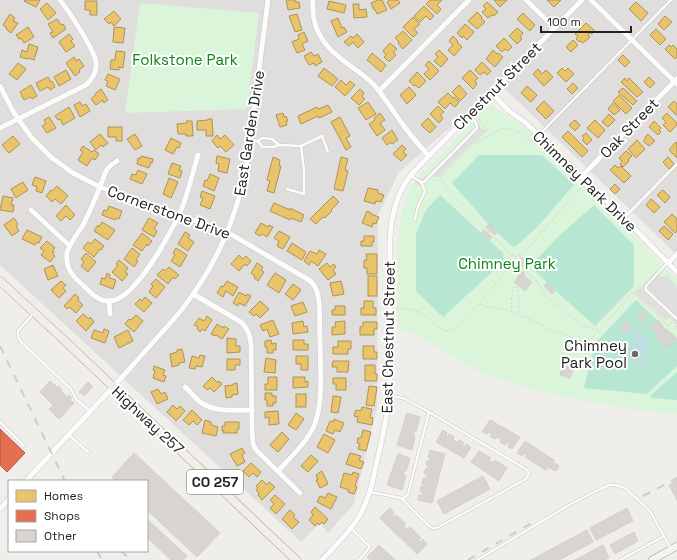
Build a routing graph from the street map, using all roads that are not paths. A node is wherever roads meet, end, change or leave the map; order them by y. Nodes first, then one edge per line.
1 (60, 0) edge
2 (268, 0) edge
3 (313, 0) edge
4 (469, 0) edge
5 (526, 0) edge
6 (582, 0) edge
7 (591, 0) edge
8 (671, 0) edge
9 (555, 28) junction
10 (632, 40) junction
11 (676, 82) edge
12 (0, 86) edge
13 (379, 91) junction
14 (491, 92) junction
15 (469, 115) junction
16 (18, 119) junction
17 (0, 128) edge
18 (538, 135) junction
19 (250, 140) junction
20 (258, 141) junction
21 (279, 145) junction
22 (301, 146) junction
23 (328, 152) dead end
24 (198, 155) dead end
25 (428, 156) junction
26 (117, 161) dead end
27 (677, 164) edge
28 (411, 176) junction
29 (581, 177) junction
30 (421, 182) junction
31 (100, 187) junction
32 (288, 189) dead end
33 (31, 210) dead end
34 (179, 215) junction
35 (624, 218) junction
36 (415, 220) dead end
37 (227, 232) junction
38 (70, 246) junction
39 (677, 254) edge
40 (668, 263) junction
41 (677, 272) edge
42 (0, 281) edge
43 (193, 294) junction
44 (109, 301) junction
45 (34, 313) junction
46 (110, 314) dead end
47 (677, 319) edge
48 (185, 386) dead end
49 (113, 387) junction
50 (390, 396) junction
51 (252, 410) junction
52 (90, 411) junction
53 (429, 412) junction
54 (0, 422) edge
55 (69, 434) junction
56 (24, 446) dead end
57 (90, 453) dead end
58 (278, 471) junction
59 (27, 480) edge
60 (370, 492) junction
61 (300, 493) dead end
62 (401, 498) junction
63 (8, 500) edge
64 (0, 509) edge
65 (351, 528) junction
66 (664, 536) junction
67 (674, 548) edge
68 (296, 560) edge
69 (322, 560) edge
70 (359, 560) edge
71 (477, 560) edge
72 (620, 560) edge
73 (652, 560) edge

1 - 16 street
2 - 19 street, East Garden Drive
3 - 13 street
4 - 13 street
5 - 9 street
6 - 9 street, Chestnut Street
7 - 10 street
8 - 10 lane
9 - 14 street, Chestnut Street
10 - 11 street
10 - 18 lane
11 - 29 street, Oak Street
12 - 16 street, Cornerstone Drive
13 - 25 street
14 - 15 street, Chestnut Street
14 - 18 street, Chimney Park Drive
15 - 25 street, Chestnut Street
15 - 30 lane
16 - 17 street
16 - 31 street, Cornerstone Drive
18 - 29 street, Chimney Park Drive
19 - 20 lane
19 - 37 street, East Garden Drive
20 - 21 lane
20 - 21 lane
21 - 22 lane
22 - 23 lane
22 - 32 lane
24 - 34 street
25 - 28 street, East Chestnut Street
26 - 31 street
27 - 35 lane
28 - 30 lane
28 - 50 street, East Chestnut Street
29 - 35 street, Chimney Park Drive
30 - 36 lane
31 - 34 street, Cornerstone Drive
31 - 38 street
33 - 38 street
34 - 37 street, Cornerstone Drive
34 - 44 street
35 - 40 street, Chimney Park Drive
37 - 43 street, East Garden Drive
37 - 58 street, Cornerstone Drive
38 - 44 street
39 - 40 street
40 - 41 street, Chimney Park Drive
40 - 47 lane
42 - 45 main road, Highway 257 / CO 257
43 - 49 street, East Garden Drive
43 - 51 street
44 - 46 street
45 - 49 main road, Highway 257 / CO 257
45 - 52 lane
48 - 51 street
49 - 52 street, East Garden Drive
49 - 68 main road, Highway 257 / CO 257
50 - 53 lane
50 - 60 street, East Chestnut Street
51 - 58 street
52 - 55 street, East Garden Drive
53 - 62 lane
53 - 62 lane
54 - 56 lane
55 - 57 lane
55 - 59 street, East Garden Drive
58 - 61 street
60 - 62 lane
60 - 65 street, East Chestnut Street
63 - 64 street
65 - 69 street, East Chestnut Street
65 - 70 lane
66 - 67 lane
66 - 71 lane
66 - 72 lane
67 - 73 street

